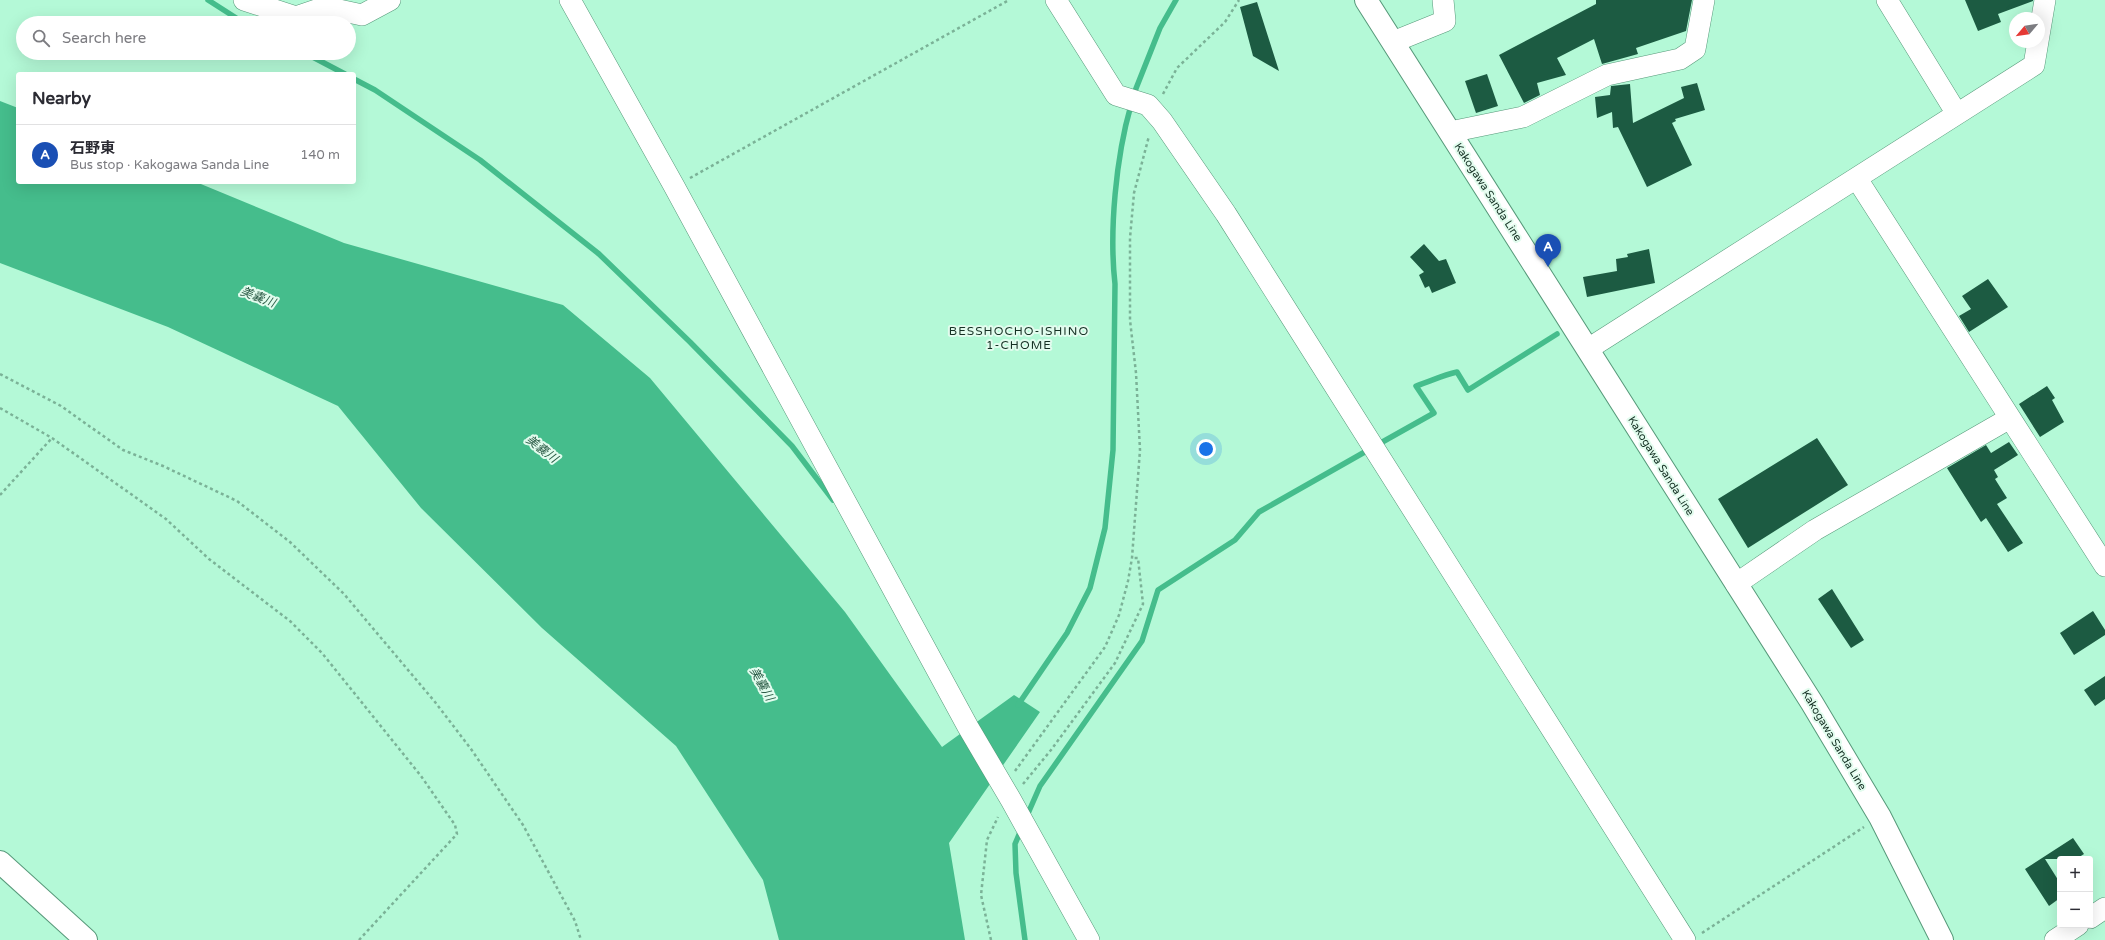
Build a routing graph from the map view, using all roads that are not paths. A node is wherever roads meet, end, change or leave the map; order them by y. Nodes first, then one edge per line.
1 (244, 0) edge
2 (390, 0) edge
3 (570, 0) edge
4 (1056, 0) edge
5 (1366, 0) edge
6 (1443, 0) edge
7 (1704, 0) edge
8 (1887, 0) edge
9 (2045, 0) edge
10 (293, 16) edge
11 (299, 16) edge
12 (1393, 42) junction
13 (1957, 114) junction
14 (1450, 132) junction
15 (1857, 179) junction
16 (1588, 348) junction
17 (2010, 418) junction
18 (2105, 566) edge
19 (1736, 584) junction
20 (0, 862) edge
21 (2105, 908) edge
22 (2093, 916) edge
23 (2073, 928) edge
24 (1692, 938) edge
25 (86, 940) edge
26 (1088, 940) edge
27 (1942, 940) edge
28 (2055, 940) edge

1 - 10 street
2 - 11 street
3 - 26 street
4 - 24 street
5 - 12 main road, Kakogawa Sanda Line
6 - 12 street
7 - 14 street
8 - 13 street
9 - 13 street
12 - 14 main road, Kakogawa Sanda Line
13 - 15 street
14 - 16 main road, Kakogawa Sanda Line
15 - 16 street
15 - 17 street
16 - 19 main road, Kakogawa Sanda Line
17 - 18 street
17 - 19 street
19 - 27 main road, Kakogawa Sanda Line
20 - 25 main road
21 - 22 street
23 - 28 street

